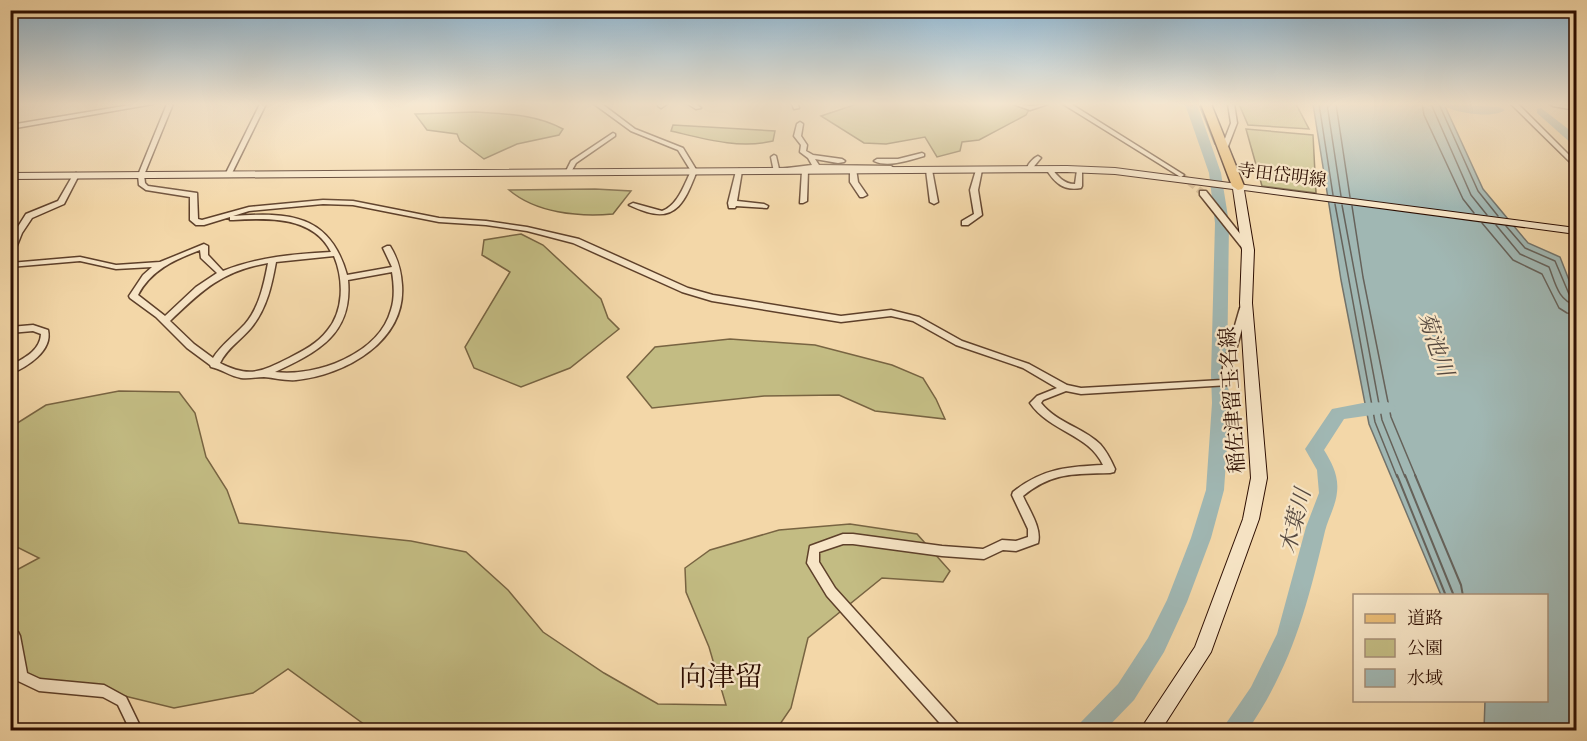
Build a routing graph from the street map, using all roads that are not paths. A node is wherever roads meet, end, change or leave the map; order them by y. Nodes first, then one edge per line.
1 (156, 139) edge
2 (247, 139) edge
3 (608, 139) edge
4 (655, 139) edge
5 (798, 139) edge
6 (1121, 139) edge
7 (1220, 139) edge
8 (1229, 139) edge
9 (1549, 139) edge
10 (1224, 149) junction
11 (922, 155) dead end
12 (774, 157) dead end
13 (812, 158) junction
14 (1038, 159) dead end
15 (832, 164) junction
16 (1576, 165) edge
17 (810, 168) junction
18 (1048, 169) junction
19 (853, 170) junction
20 (902, 170) junction
21 (929, 170) junction
22 (979, 170) junction
23 (1029, 170) junction
24 (1080, 170) junction
25 (569, 171) junction
26 (694, 171) junction
27 (739, 171) junction
28 (776, 171) junction
29 (230, 173) junction
30 (76, 175) junction
31 (141, 175) junction
32 (1181, 175) tunnel mouth
33 (10, 176) edge
34 (1245, 187) junction
35 (1204, 188) junction
36 (863, 195) dead end
37 (803, 201) dead end
38 (934, 202) dead end
39 (633, 205) dead end
40 (764, 206) dead end
41 (199, 223) junction
42 (965, 223) dead end
43 (1576, 231) edge
44 (14, 234) edge
45 (387, 248) dead end
46 (1248, 250) junction
47 (10, 253) edge
48 (335, 254) junction
49 (272, 260) junction
50 (160, 264) junction
51 (10, 265) edge
52 (397, 269) junction
53 (222, 274) junction
54 (345, 278) junction
55 (1246, 303) junction
56 (165, 321) junction
57 (10, 330) edge
58 (214, 365) junction
59 (10, 371) edge
60 (263, 374) junction
61 (1065, 388) junction
62 (10, 633) edge
63 (136, 730) edge
64 (954, 730) edge
65 (1150, 730) edge

1 - 31 street
2 - 29 street
3 - 25 street
4 - 26 street
5 - 13 street
6 - 32 street
7 - 10 main road
8 - 10 street
9 - 16 street
10 - 34 main road
11 - 15 street
12 - 28 street
13 - 15 street
13 - 17 street
14 - 23 street
15 - 17 street
15 - 20 street
17 - 19 main road, 寺田岱明線
17 - 28 main road, 寺田岱明線
17 - 37 street
18 - 23 main road, 寺田岱明線
18 - 24 main road, 寺田岱明線
18 - 24 street
19 - 20 main road, 寺田岱明線
19 - 36 street
20 - 21 main road, 寺田岱明線
21 - 22 main road, 寺田岱明線
21 - 38 street
22 - 23 main road, 寺田岱明線
22 - 42 street
24 - 35 main road, 寺田岱明線
25 - 26 main road, 寺田岱明線
25 - 29 main road, 寺田岱明線
26 - 27 main road, 寺田岱明線
26 - 39 street
27 - 28 main road, 寺田岱明線
27 - 40 street
29 - 31 main road, 寺田岱明線
30 - 31 main road, 寺田岱明線
30 - 33 main road, 寺田岱明線
30 - 44 street
31 - 41 street
34 - 35 main road, 寺田岱明線
34 - 43 main road, 寺田岱明線
34 - 46 main road, 稲佐津留玉名線
35 - 46 street
41 - 48 street
41 - 61 street
44 - 47 street
45 - 52 street
46 - 55 main road, 稲佐津留玉名線
48 - 49 street
48 - 54 street
49 - 53 street
49 - 58 street
50 - 51 street
50 - 53 street
50 - 56 street
52 - 54 street
52 - 60 street
53 - 56 street
54 - 60 street
55 - 61 street
55 - 65 main road, 稲佐津留玉名線
56 - 58 street
57 - 59 street
58 - 60 street
61 - 64 street
62 - 63 street

